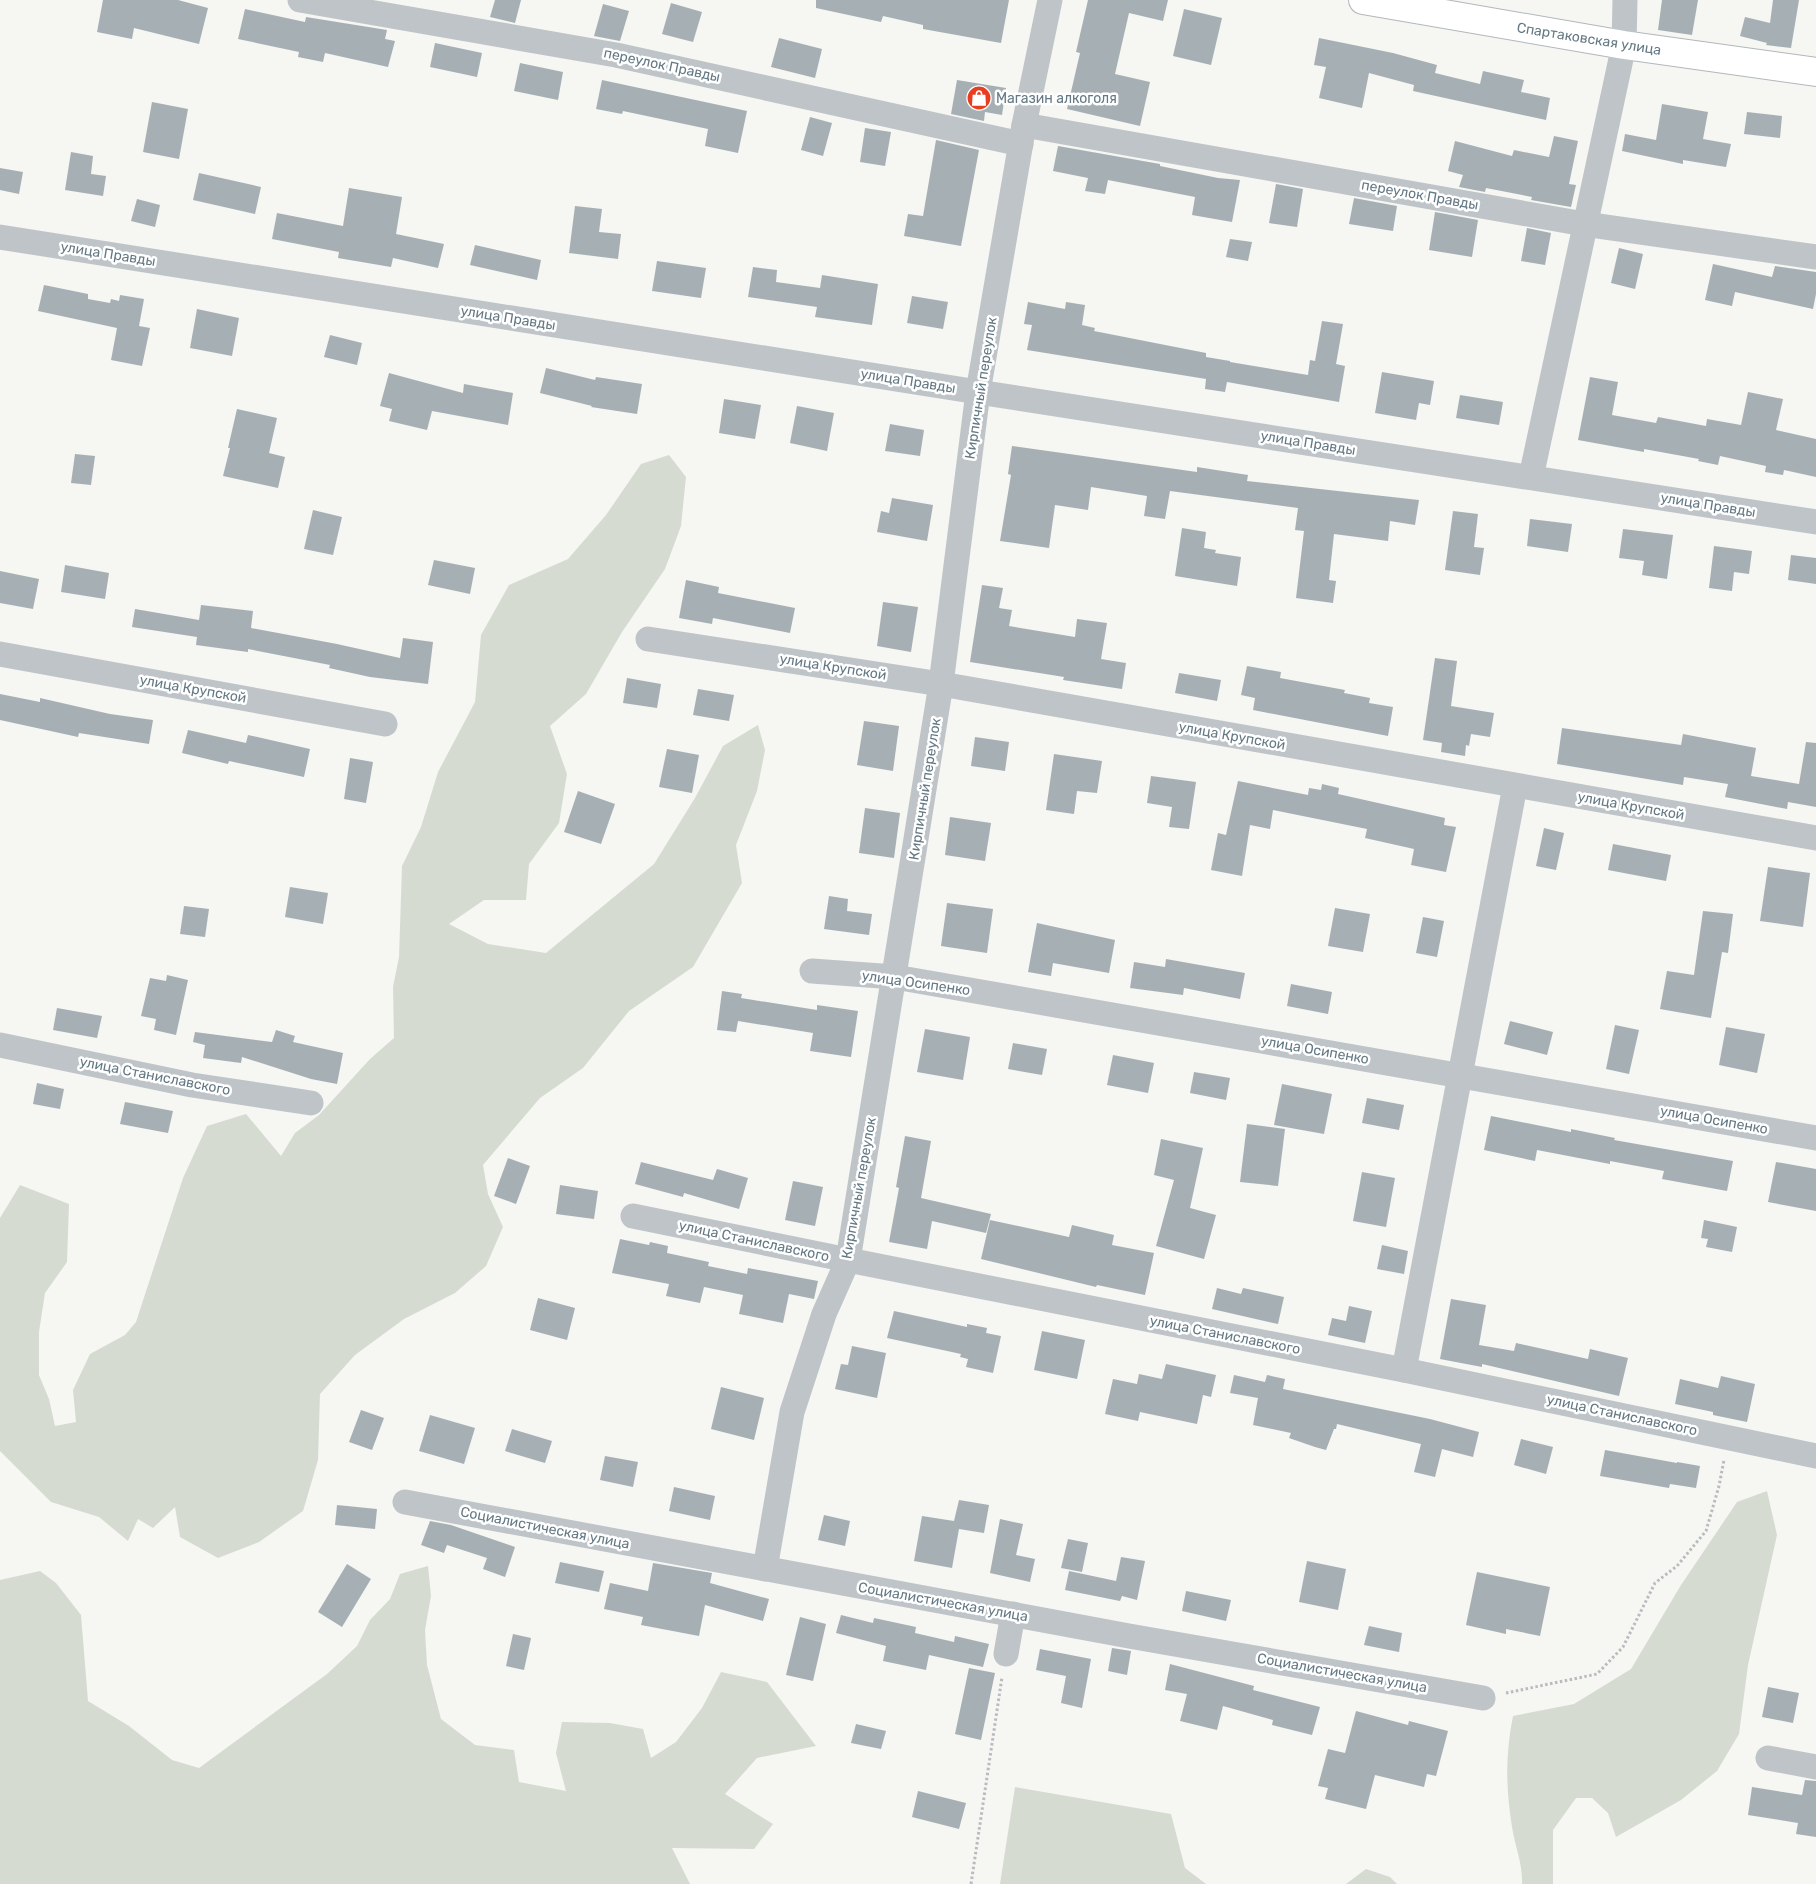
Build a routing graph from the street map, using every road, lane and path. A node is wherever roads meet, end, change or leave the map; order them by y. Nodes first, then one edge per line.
1 (300, 0) edge
2 (1050, 0) edge
3 (1363, 0) edge
4 (1625, 0) edge
5 (1624, 45) junction
6 (1816, 72) edge
7 (1023, 134) junction
8 (1584, 224) junction
9 (0, 237) edge
10 (1816, 257) edge
11 (978, 392) junction
12 (1531, 477) junction
13 (1816, 522) edge
14 (648, 639) dead end
15 (0, 654) edge
16 (942, 684) junction
17 (385, 724) dead end
18 (1515, 786) junction
19 (1816, 838) edge
20 (812, 971) dead end
21 (895, 977) junction
22 (0, 1045) edge
23 (1460, 1076) junction
24 (311, 1103) dead end
25 (1816, 1138) edge
26 (633, 1216) dead end
27 (848, 1260) junction
28 (1404, 1370) junction
29 (1728, 1437) junction
30 (1816, 1456) edge
31 (405, 1502) dead end
32 (764, 1569) junction
33 (1013, 1614) junction
34 (1006, 1654) joint
35 (1483, 1698) joint
36 (1768, 1758) dead end
37 (1816, 1767) edge
38 (971, 1884) edge

1 - 7 street, переулок Правды
2 - 7 street, Кирпичный переулок
3 - 5 street, Спартаковская улица
4 - 5 street
5 - 6 street, Спартаковская улица
5 - 8 street
7 - 8 street, переулок Правды
7 - 11 street, Кирпичный переулок
8 - 10 street, переулок Правды
8 - 12 street
9 - 11 street, улица Правды
11 - 12 street, улица Правды
11 - 16 street, Кирпичный переулок
12 - 13 street, улица Правды
14 - 16 street, улица Крупской
15 - 17 street, улица Крупской
16 - 18 street, улица Крупской
16 - 21 street, Кирпичный переулок
18 - 19 street, улица Крупской
18 - 23 street
20 - 21 street, улица Осипенко
21 - 23 street, улица Осипенко
21 - 27 street, Кирпичный переулок
22 - 24 street, улица Станиславского
23 - 25 street, улица Осипенко
23 - 28 street
26 - 27 street, улица Станиславского
27 - 28 street, улица Станиславского
27 - 32 street, Кирпичный переулок
28 - 29 street, улица Станиславского
29 - 30 street, улица Станиславского
29 - 35 path
31 - 32 street, Социалистическая улица
32 - 33 street, Социалистическая улица
33 - 34 street
33 - 35 street, Социалистическая улица
34 - 38 path
36 - 37 street

